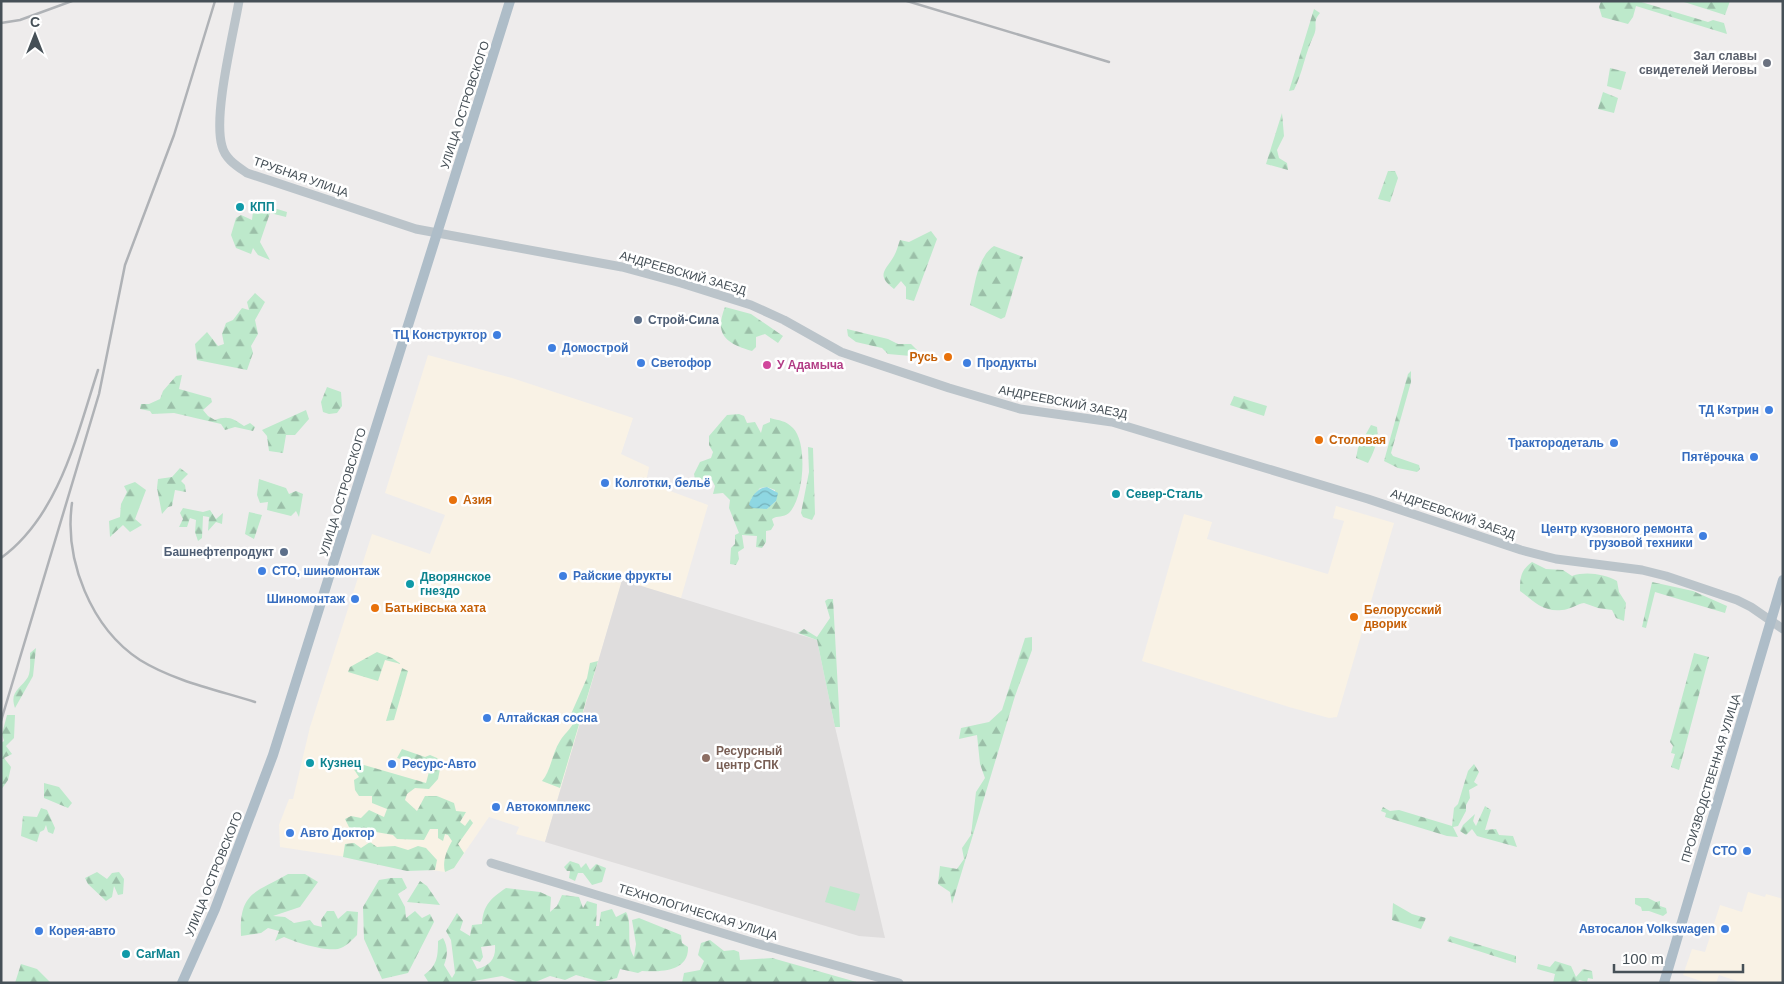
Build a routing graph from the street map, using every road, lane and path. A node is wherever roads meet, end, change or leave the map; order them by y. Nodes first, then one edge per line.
1 (239, 1) edge
2 (510, 1) edge
3 (437, 233) junction
4 (1783, 580) edge
5 (1770, 622) junction
6 (1783, 629) edge
7 (491, 863) dead end
8 (182, 983) edge
9 (899, 983) edge
10 (1664, 983) edge

1 - 3 street, ТРУБНАЯ УЛИЦА
2 - 3 main road, УЛИЦА ОСТРОВСКОГО
3 - 5 street, АНДРЕЕВСКИЙ ЗАЕЗД
3 - 8 main road, УЛИЦА ОСТРОВСКОГО
4 - 5 main road, ПРОИЗВОДСТВЕННАЯ УЛИЦА
5 - 6 street, АНДРЕЕВСКИЙ ЗАЕЗД
5 - 10 main road, ПРОИЗВОДСТВЕННАЯ УЛИЦА
7 - 9 street, ТЕХНОЛОГИЧЕСКАЯ УЛИЦА

